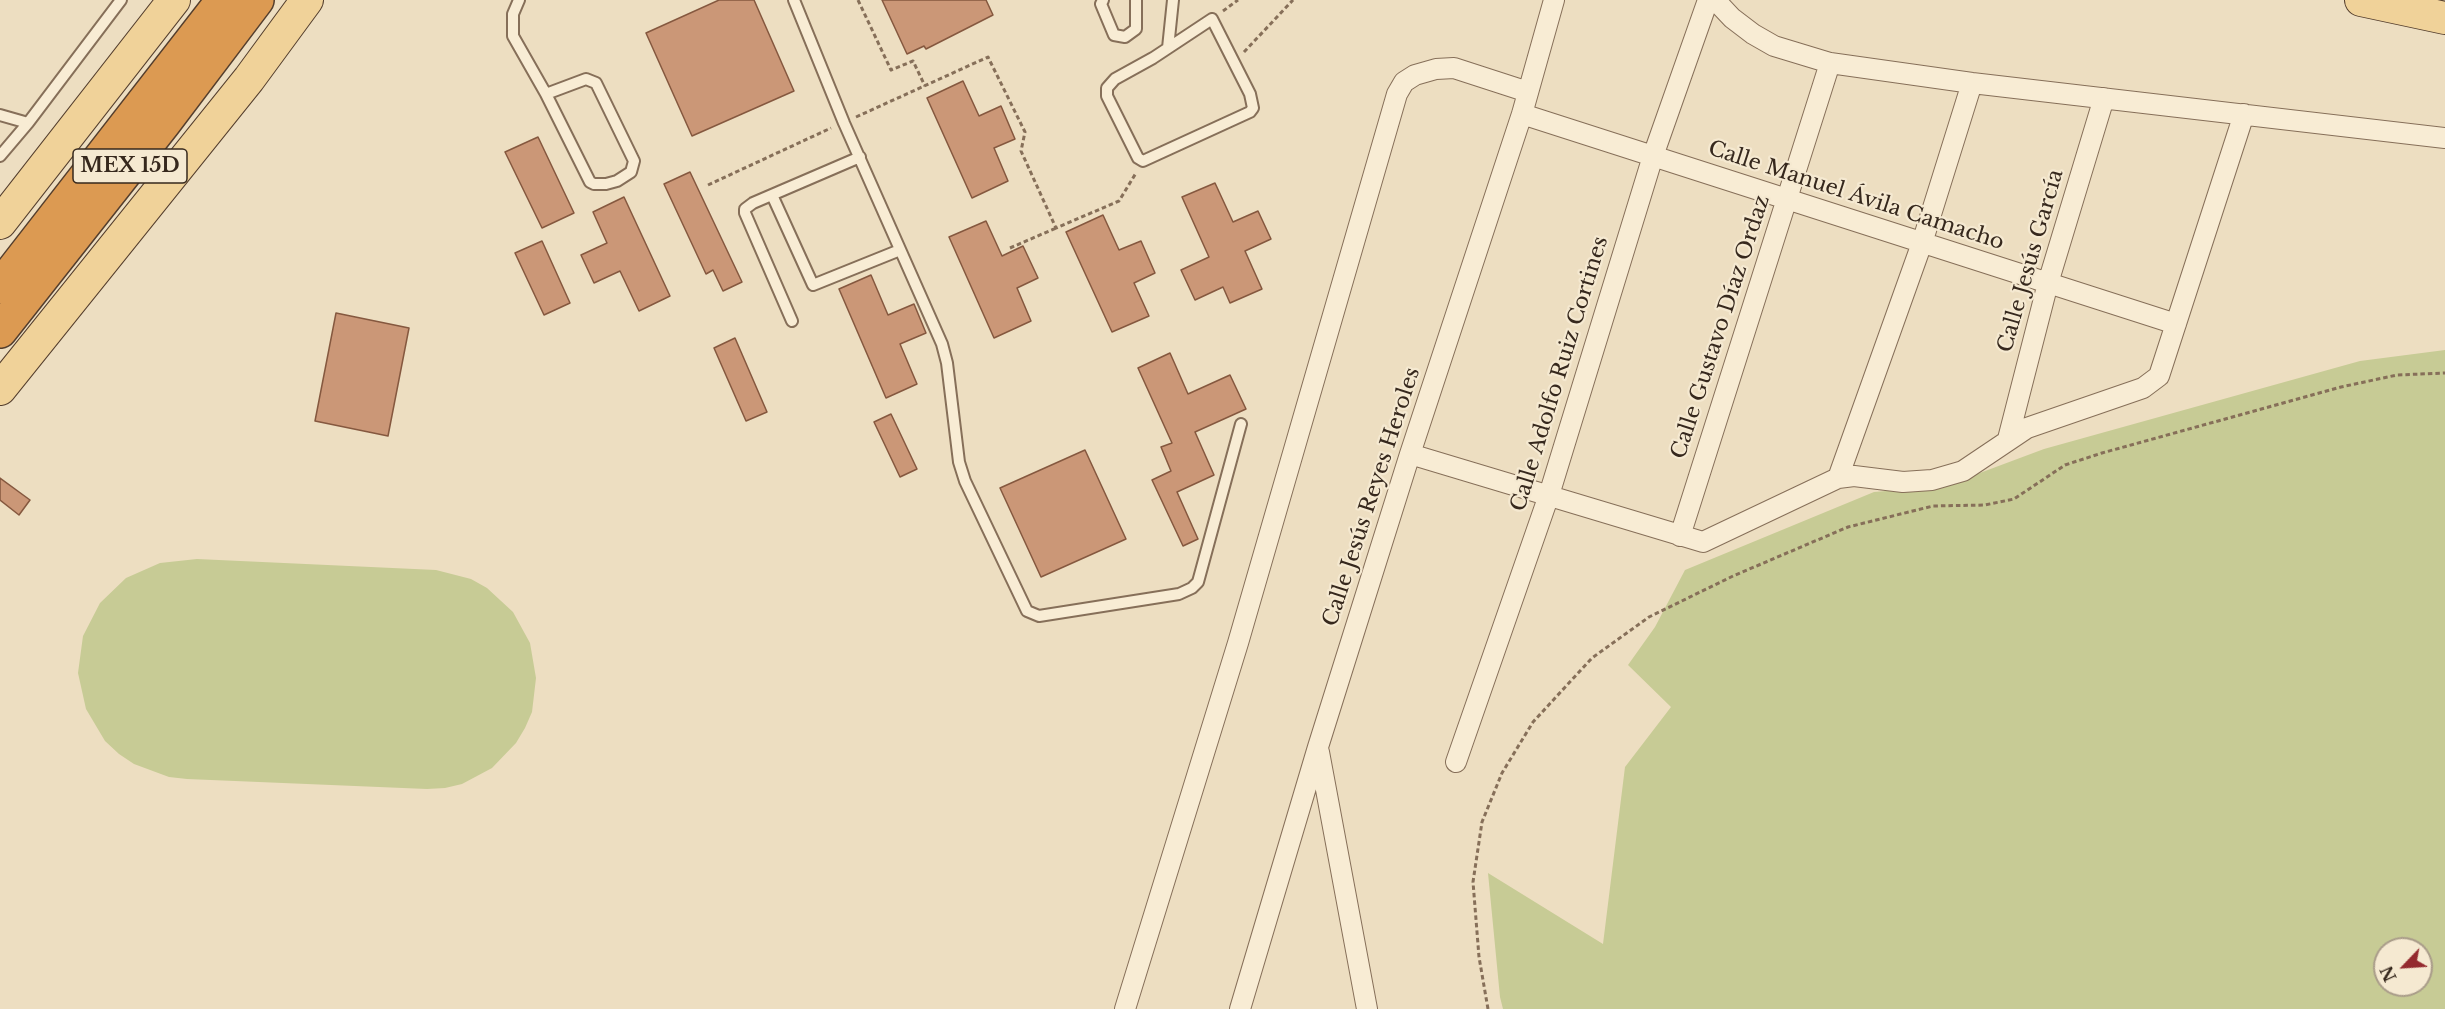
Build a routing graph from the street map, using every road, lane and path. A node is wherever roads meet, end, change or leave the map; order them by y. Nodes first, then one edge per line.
1 (121, 0) edge
2 (174, 0) edge
3 (223, 0) edge
4 (257, 0) edge
5 (307, 0) edge
6 (519, 0) edge
7 (794, 0) edge
8 (858, 0) edge
9 (1103, 0) edge
10 (1136, 0) edge
11 (1173, 0) edge
12 (1238, 0) edge
13 (1293, 0) edge
14 (1554, 0) edge
15 (1708, 0) edge
16 (1715, 0) edge
17 (2361, 0) edge
18 (2445, 18) edge
19 (1212, 19) junction
20 (1168, 48) junction
21 (1234, 62) junction
22 (1830, 63) junction
23 (1972, 82) junction
24 (925, 86) junction
25 (1528, 92) junction
26 (546, 94) junction
27 (2104, 98) junction
28 (1522, 114) junction
29 (2244, 114) junction
30 (0, 115) edge
31 (28, 123) junction
32 (844, 123) junction
33 (2445, 138) edge
34 (0, 156) edge
35 (1653, 156) junction
36 (860, 157) junction
37 (1143, 161) junction
38 (708, 185) dead end
39 (772, 195) junction
40 (1787, 199) junction
41 (0, 223) edge
42 (1056, 228) junction
43 (1922, 243) junction
44 (1010, 248) dead end
45 (900, 250) junction
46 (2048, 283) junction
47 (0, 287) edge
48 (792, 321) dead end
49 (2176, 324) junction
50 (0, 331) edge
51 (2445, 373) edge
52 (0, 389) edge
53 (1241, 424) dead end
54 (2008, 439) junction
55 (1410, 454) junction
56 (1838, 478) junction
57 (1549, 495) junction
58 (1680, 536) junction
59 (1318, 747) junction
60 (1456, 762) dead end
61 (1125, 1009) edge
62 (1240, 1009) edge
63 (1367, 1009) edge
64 (1488, 1009) edge

1 - 31 lane
2 - 41 main road
3 - 47 highway, MEX 15D
4 - 50 highway, MEX 15D
5 - 52 main road
6 - 26 lane
7 - 32 lane
8 - 24 path
9 - 10 lane
11 - 20 lane
12 - 19 path
13 - 21 path
14 - 25 street, Calle Jesús Reyes Heroles
15 - 35 street, Calle Adolfo Ruiz Cortines
16 - 22 street
17 - 18 main road
19 - 20 lane
19 - 21 lane
20 - 37 lane
21 - 37 lane
22 - 23 street
22 - 40 street, Calle Gustavo Díaz Ordaz
23 - 27 street
23 - 43 street
24 - 32 path
24 - 42 path
25 - 28 street, Calle Jesús Reyes Heroles
25 - 61 street
26 - 26 lane
27 - 29 street
27 - 46 street, Calle Jesús García
28 - 35 street, Calle Manuel Ávila Camacho
28 - 55 street, Calle Jesús Reyes Heroles
29 - 33 street
29 - 49 street
30 - 31 lane
31 - 34 lane
32 - 36 lane
32 - 38 path
35 - 40 street, Calle Manuel Ávila Camacho
35 - 57 street, Calle Adolfo Ruiz Cortines
36 - 39 lane
36 - 45 lane
37 - 42 path
39 - 45 lane
39 - 48 lane
40 - 43 street, Calle Manuel Ávila Camacho
40 - 58 street, Calle Gustavo Díaz Ordaz
42 - 44 path
43 - 46 street, Calle Manuel Ávila Camacho
43 - 56 street
45 - 53 lane
46 - 49 street, Calle Manuel Ávila Camacho
46 - 54 street, Calle Jesús García
49 - 54 street
51 - 64 path
54 - 56 street
55 - 57 street
55 - 59 street, Calle Jesús Reyes Heroles
56 - 58 street
57 - 58 street
57 - 60 street, Calle Adolfo Ruiz Cortines
59 - 62 street, Calle Jesús Reyes Heroles
59 - 63 street

